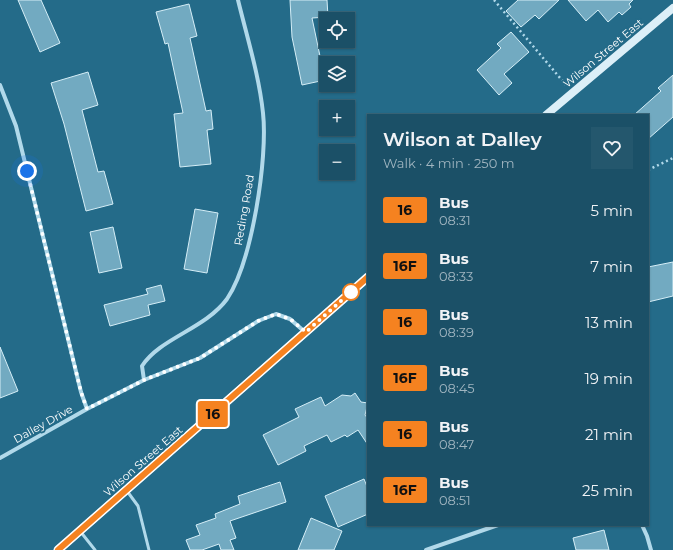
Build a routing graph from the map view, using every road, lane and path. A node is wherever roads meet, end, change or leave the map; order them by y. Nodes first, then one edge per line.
1 (238, 0) edge
2 (494, 0) edge
3 (673, 8) edge
4 (0, 85) edge
5 (572, 93) junction
6 (547, 114) edge
7 (673, 158) edge
8 (649, 170) edge
9 (367, 278) edge
10 (306, 332) junction
11 (144, 380) junction
12 (87, 409) junction
13 (0, 458) edge
14 (126, 490) junction
15 (495, 526) edge
16 (643, 526) edge
17 (80, 531) junction
18 (58, 550) edge
19 (95, 550) edge
20 (149, 550) edge
21 (426, 550) edge
22 (651, 550) edge

1 - 11 street, Reding Road
2 - 5 path
3 - 5 main road, Wilson Street East
4 - 12 street
5 - 6 main road, Wilson Street East
7 - 8 path
9 - 10 main road, Wilson Street East
10 - 11 street, Dalley Drive
10 - 14 main road, Wilson Street East
11 - 12 street, Dalley Drive
12 - 13 street, Dalley Drive
14 - 17 main road, Wilson Street East
14 - 20 lane
15 - 21 street
16 - 22 street
17 - 18 main road, Wilson Street East
17 - 19 lane

